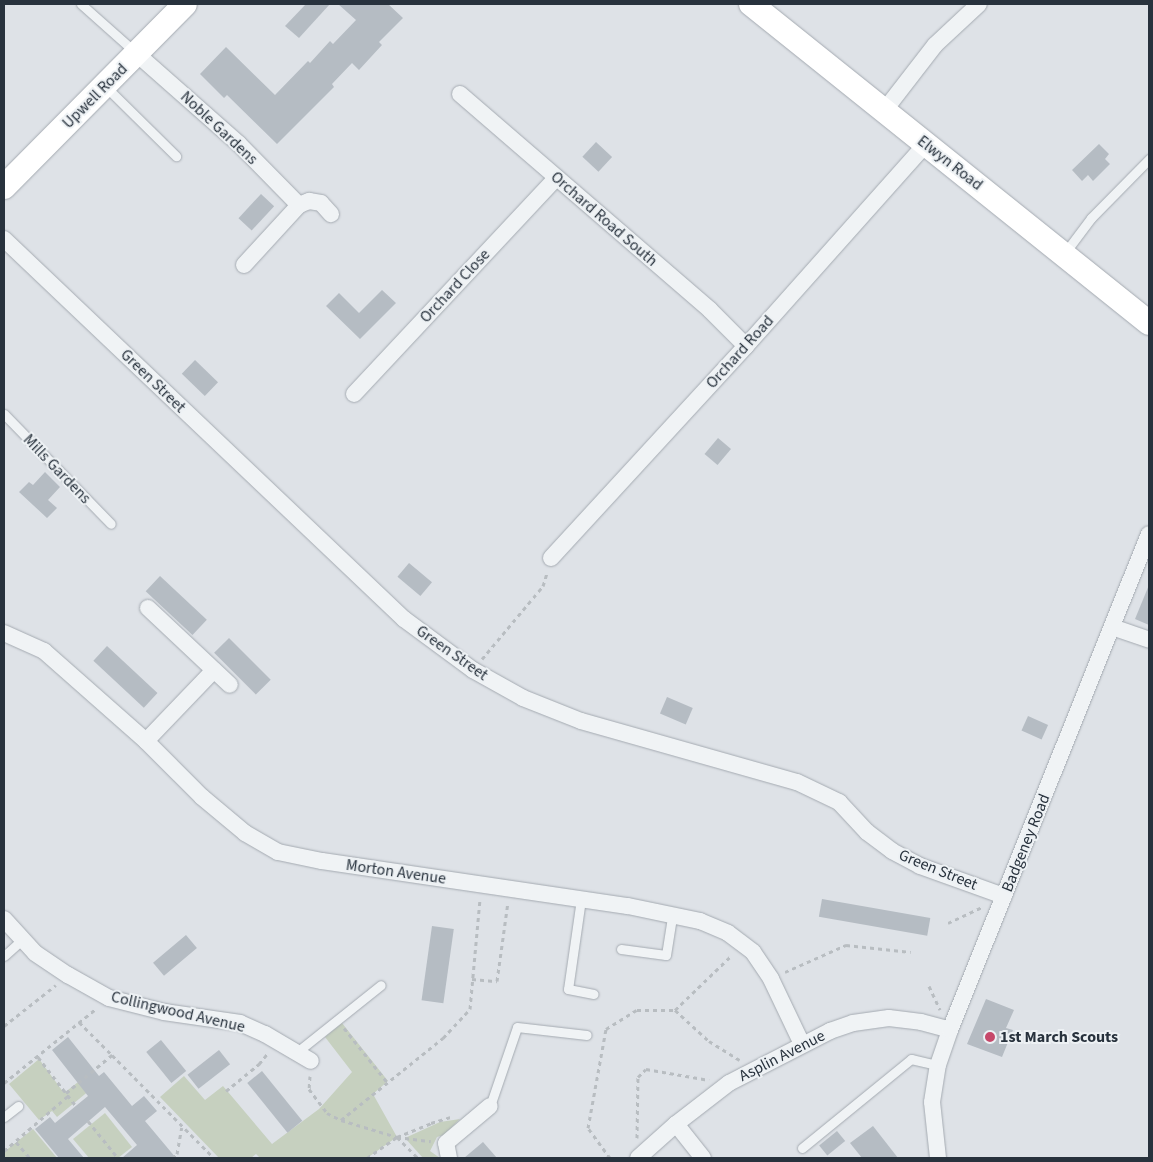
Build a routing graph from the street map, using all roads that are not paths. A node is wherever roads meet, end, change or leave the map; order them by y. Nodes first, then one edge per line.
1 (81, 4) edge
2 (185, 4) edge
3 (750, 4) edge
4 (979, 4) edge
5 (137, 54) junction
6 (105, 86) junction
7 (460, 94) dead end
8 (884, 111) junction
9 (926, 144) junction
10 (176, 156) dead end
11 (1149, 159) edge
12 (556, 178) junction
13 (4, 187) edge
14 (299, 205) junction
15 (331, 214) dead end
16 (4, 239) edge
17 (1063, 254) junction
18 (244, 265) dead end
19 (1149, 323) edge
20 (746, 346) junction
21 (354, 394) dead end
22 (4, 414) edge
23 (111, 524) dead end
24 (1149, 534) edge
25 (551, 558) road end
26 (148, 608) dead end
27 (1112, 627) junction
28 (4, 633) edge
29 (1149, 640) edge
30 (214, 670) junction
31 (230, 685) dead end
32 (146, 741) junction
33 (1004, 896) junction
34 (581, 899) junction
35 (672, 916) junction
36 (4, 919) edge
37 (22, 940) junction
38 (621, 949) dead end
39 (4, 956) edge
40 (382, 985) dead end
41 (594, 994) dead end
42 (950, 1030) junction
43 (586, 1035) dead end
44 (802, 1044) junction
45 (304, 1056) joint
46 (938, 1065) junction
47 (18, 1106) dead end
48 (490, 1106) joint
49 (4, 1118) edge
50 (676, 1124) junction
51 (802, 1148) dead end
52 (448, 1151) edge
53 (638, 1158) edge
54 (703, 1158) edge
55 (938, 1158) edge

1 - 5 lane
2 - 5 street, Upwell Road
3 - 8 street, Elwyn Road
4 - 8 street
5 - 6 street, Upwell Road
5 - 14 street, Noble Gardens
6 - 10 lane
6 - 13 street, Upwell Road
7 - 12 street, Orchard Road South
8 - 9 street, Elwyn Road
9 - 17 street, Elwyn Road
9 - 20 street, Orchard Road
11 - 17 lane
12 - 20 street, Orchard Road South
12 - 21 street, Orchard Close
14 - 15 street
14 - 18 street
16 - 33 street, Green Street
17 - 19 street, Elwyn Road
20 - 25 street, Orchard Road
22 - 23 lane, Mills Gardens
24 - 27 street, Badgeney Road
26 - 30 street
27 - 29 street
27 - 33 street, Badgeney Road
28 - 32 street, Morton Avenue
30 - 31 street
30 - 32 street
32 - 34 street, Morton Avenue
33 - 42 street, Badgeney Road
34 - 35 street, Morton Avenue
34 - 41 lane
35 - 38 lane
35 - 44 street, Morton Avenue
36 - 37 street, Collingwood Avenue
37 - 39 lane
37 - 45 street, Collingwood Avenue
40 - 45 lane
42 - 44 street, Asplin Avenue
42 - 46 street, Badgeney Road
43 - 48 lane
44 - 50 street, Asplin Avenue
46 - 51 lane
46 - 55 street, Badgeney Road
47 - 49 lane
48 - 52 street
50 - 53 street, Asplin Avenue
50 - 54 street

